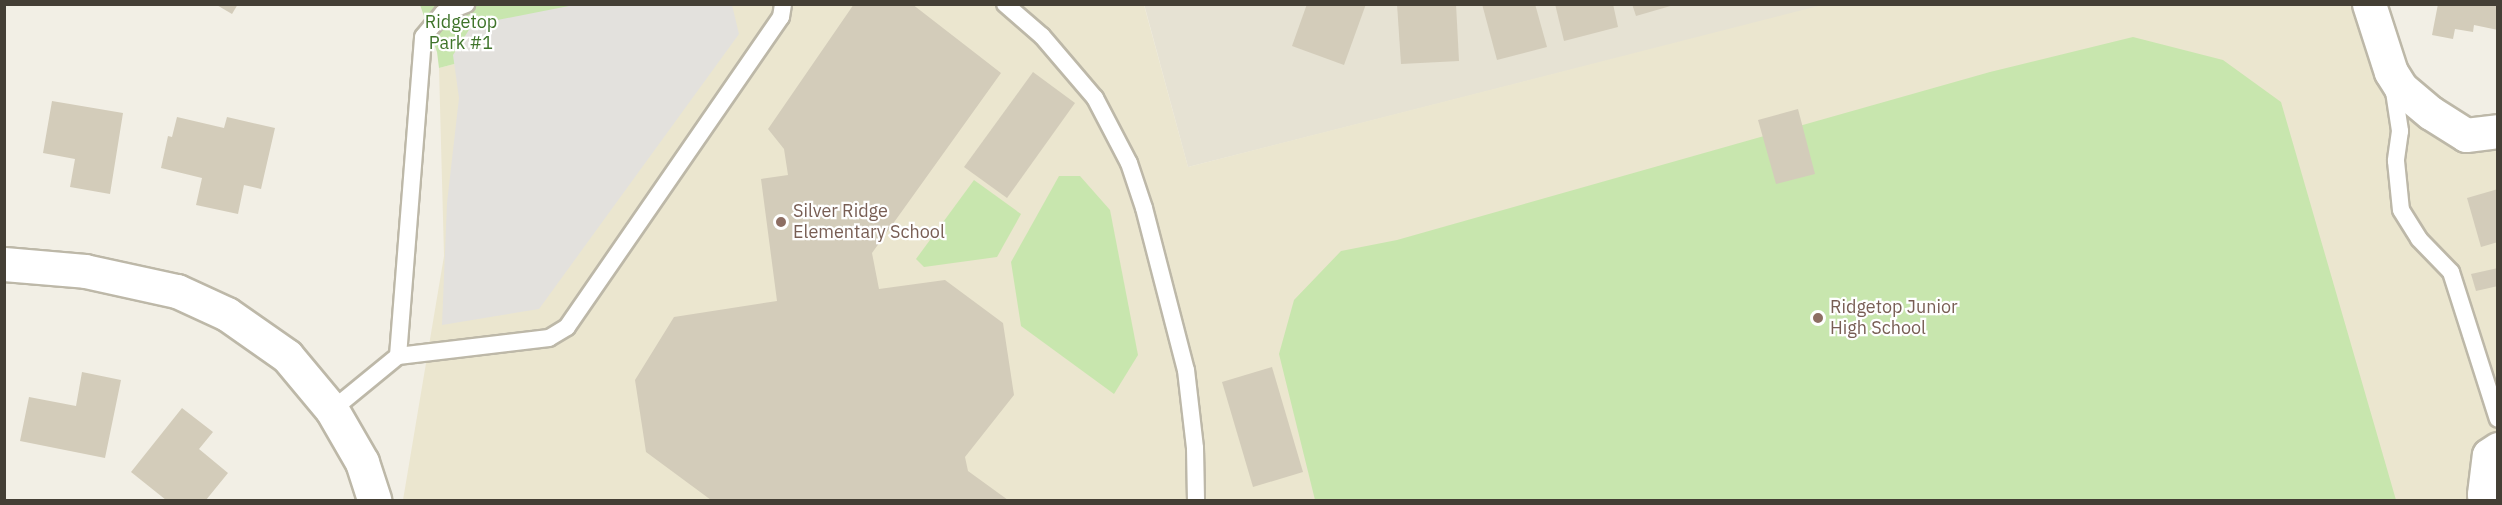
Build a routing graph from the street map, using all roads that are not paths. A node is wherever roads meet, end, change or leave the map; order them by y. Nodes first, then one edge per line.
1 (466, 4) edge
2 (783, 4) edge
3 (1005, 4) edge
4 (2369, 4) edge
5 (2391, 72) junction
6 (2498, 131) edge
7 (4, 264) edge
8 (398, 356) junction
9 (332, 410) junction
10 (2498, 419) edge
11 (2498, 449) edge
12 (374, 501) edge
13 (1196, 501) edge
14 (2486, 501) edge

1 - 8 lane
2 - 8 lane
3 - 13 lane
4 - 5 street
5 - 6 street
5 - 10 lane
7 - 9 street
8 - 9 lane
9 - 12 street
11 - 14 street

